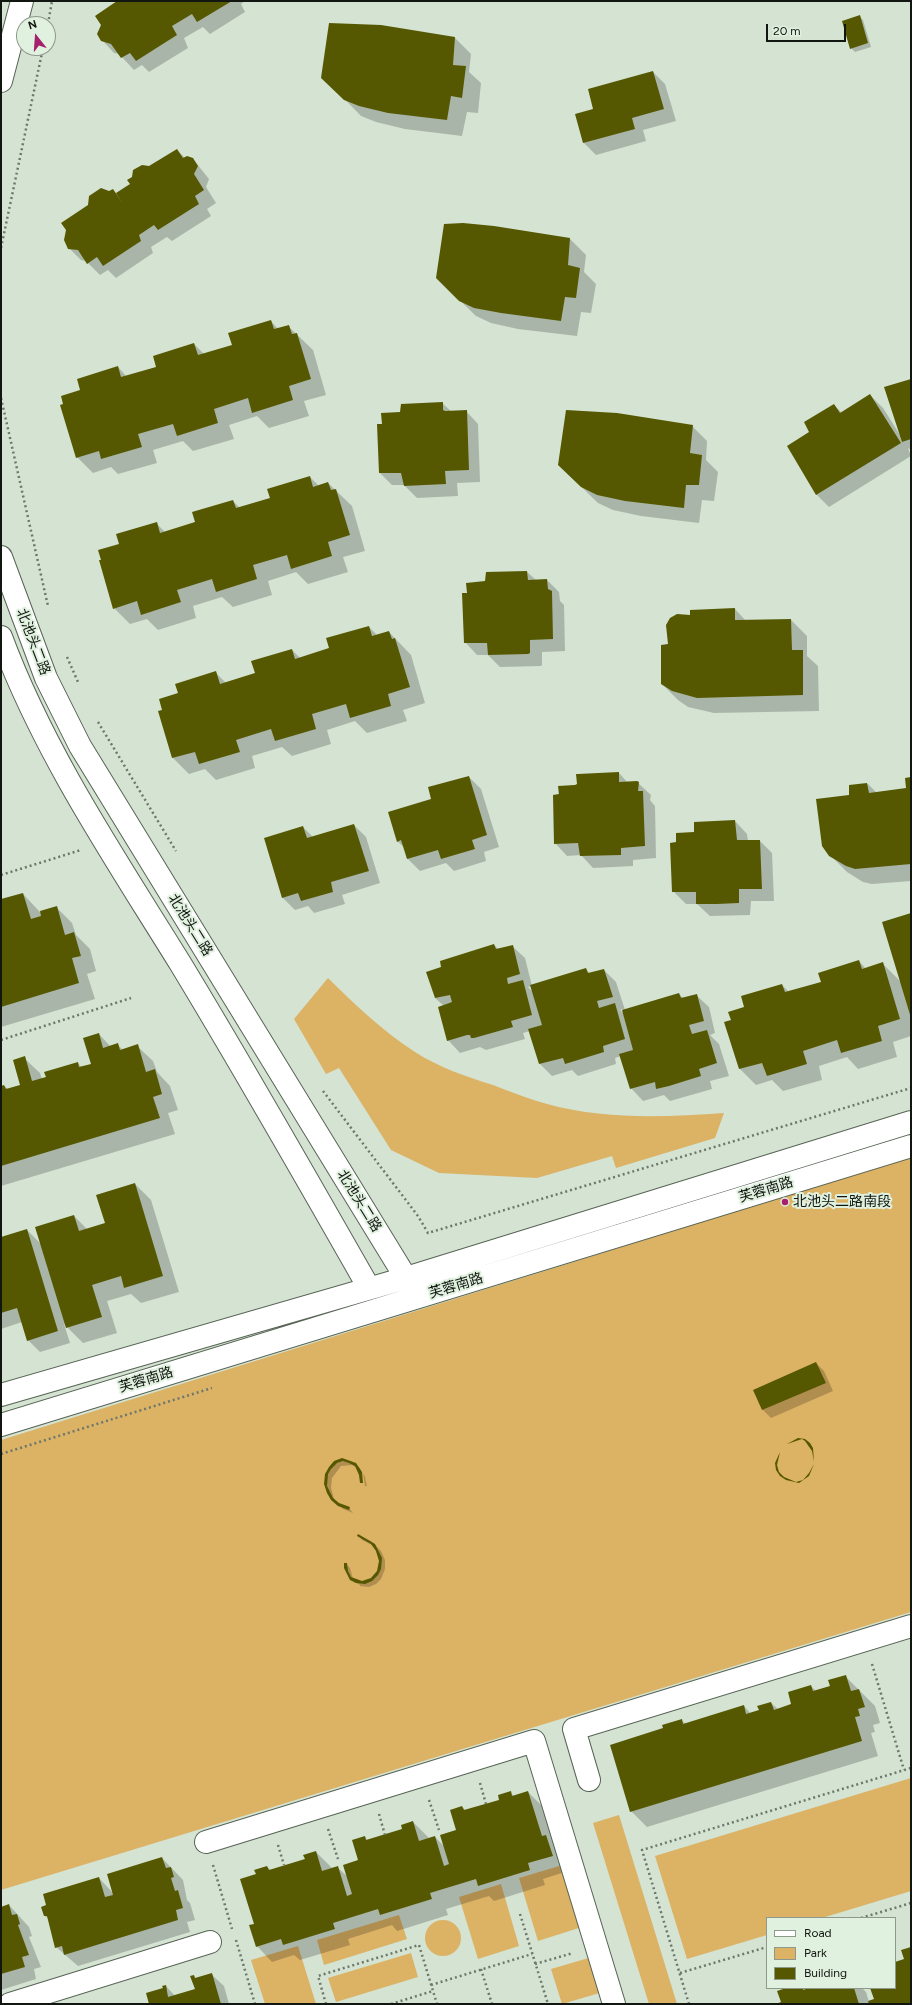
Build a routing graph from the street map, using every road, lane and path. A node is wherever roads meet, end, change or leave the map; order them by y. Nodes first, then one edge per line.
1 (22, 1) edge
2 (52, 1) edge
3 (49, 16) edge
4 (41, 56) edge
5 (1, 81) edge
6 (1, 248) edge
7 (1, 398) edge
8 (1, 557) edge
9 (48, 608) dead end
10 (1, 637) edge
11 (65, 653) dead end
12 (81, 689) dead end
13 (95, 718) dead end
14 (106, 843) junction
15 (178, 855) dead end
16 (1, 875) edge
17 (131, 998) dead end
18 (1, 1040) edge
19 (319, 1087) dead end
20 (911, 1088) edge
21 (911, 1122) edge
22 (911, 1146) edge
23 (406, 1278) junction
24 (369, 1288) junction
25 (1, 1395) edge
26 (1, 1425) edge
27 (911, 1626) edge
28 (864, 1640) junction
29 (911, 1768) edge
30 (904, 1770) junction
31 (422, 1776) junction
32 (589, 1780) dead end
33 (321, 1806) junction
34 (439, 1830) dead end
35 (206, 1842) joint
36 (338, 1859) dead end
37 (911, 1903) edge
38 (520, 1914) dead end
39 (864, 1917) edge
40 (233, 1930) dead end
41 (235, 1938) dead end
42 (210, 1942) dead end
43 (596, 1945) junction
44 (766, 1947) edge
45 (532, 1954) junction
46 (535, 1964) junction
47 (481, 1969) junction
48 (680, 1973) junction
49 (431, 1985) junction
50 (433, 1991) junction
51 (10, 2004) edge
52 (255, 2004) edge
53 (326, 2004) edge
54 (391, 2004) edge
55 (437, 2004) edge
56 (492, 2004) edge
57 (548, 2004) edge
58 (614, 2004) edge
59 (689, 2004) edge

1 - 5 main road
2 - 3 path
4 - 6 path
7 - 9 path
8 - 23 main road, 北池头二路
10 - 14 main road, 北池头二路
11 - 12 path
13 - 15 path
14 - 16 path
14 - 24 main road, 北池头二路
17 - 18 path
19 - 20 path
21 - 23 main road, 芙蓉南路
22 - 26 main road, 芙蓉南路
23 - 24 main road, 芙蓉南路
24 - 25 main road, 芙蓉南路
27 - 28 main road
28 - 30 path
28 - 32 main road
29 - 30 path
30 - 48 path
31 - 33 main road
31 - 34 path
31 - 43 main road
33 - 35 main road
33 - 36 path
35 - 40 path
37 - 39 path
38 - 45 path
41 - 52 path
42 - 51 main road
43 - 46 path
43 - 58 main road
44 - 48 path
45 - 46 path
45 - 47 path
46 - 57 path
47 - 49 path
47 - 56 path
48 - 59 path
49 - 50 path
49 - 53 path
50 - 54 path
50 - 55 path

